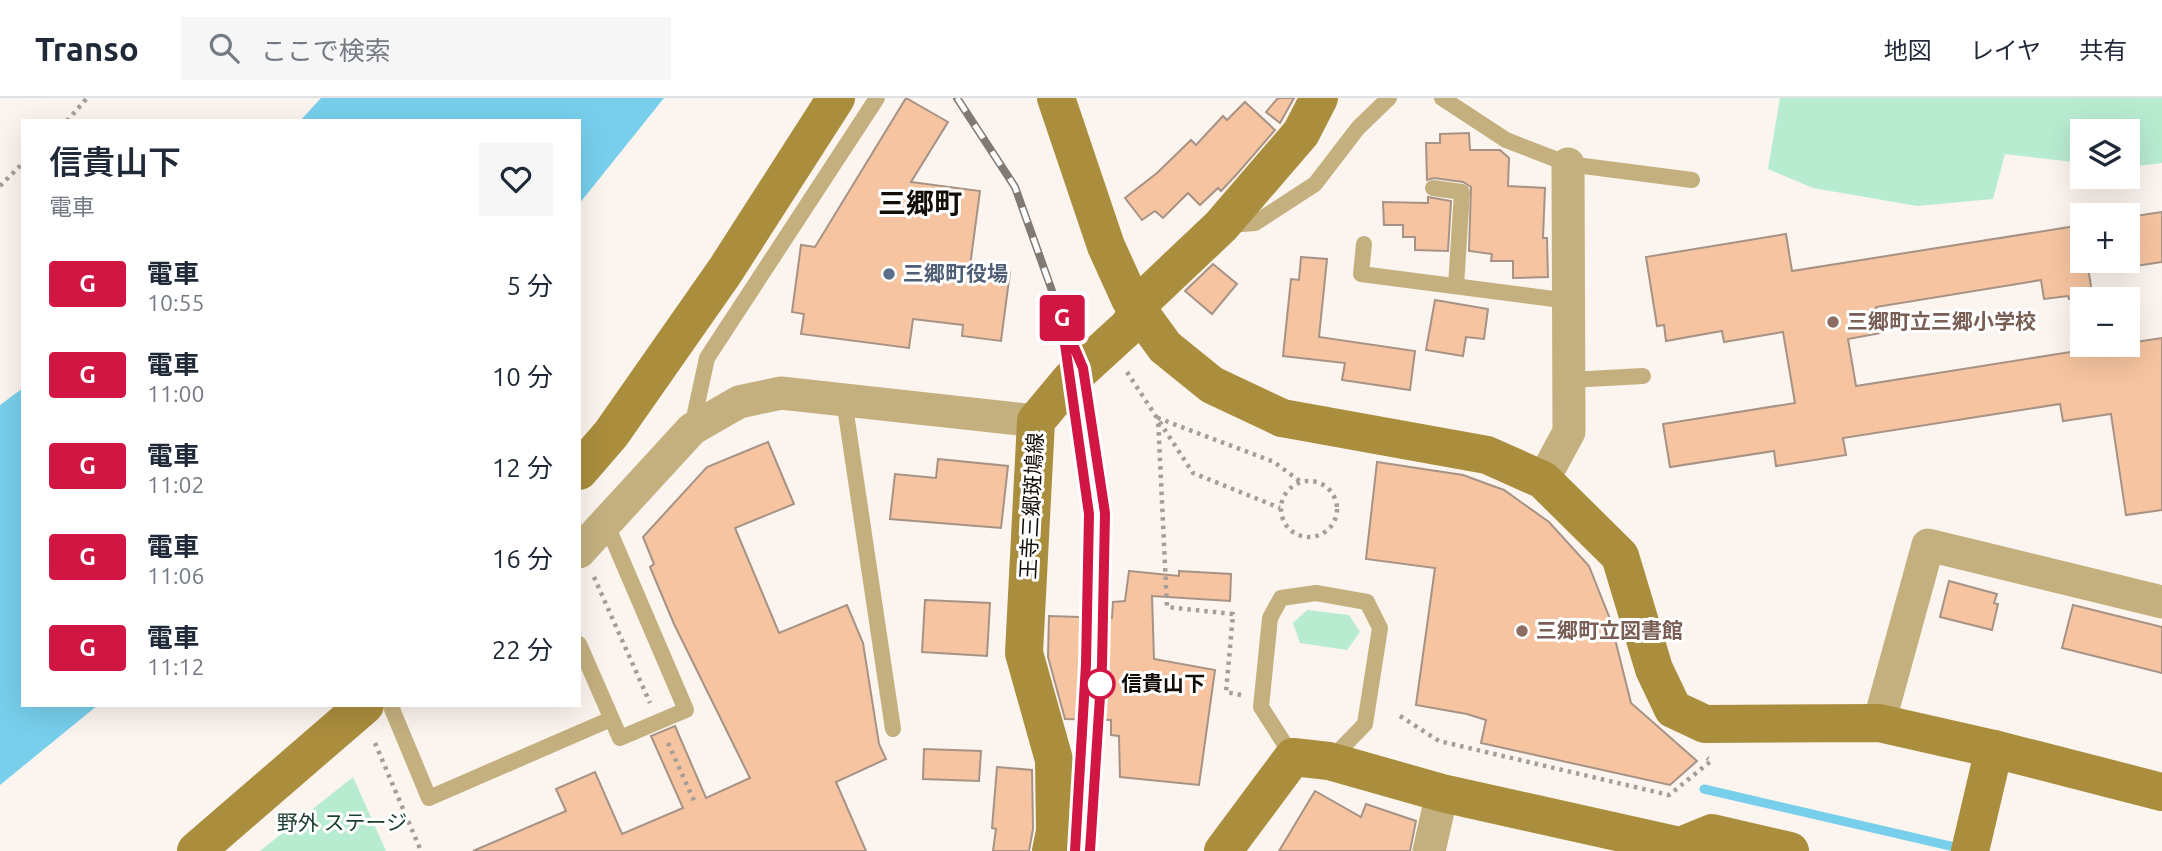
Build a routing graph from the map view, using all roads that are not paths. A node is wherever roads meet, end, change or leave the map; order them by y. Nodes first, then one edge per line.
1 (836, 98) edge
2 (877, 98) edge
3 (1056, 98) edge
4 (1075, 98) edge
5 (1319, 98) edge
6 (1389, 98) edge
7 (1442, 98) edge
8 (1568, 164) junction
9 (1692, 180) dead end
10 (1433, 188) dead end
11 (1221, 226) junction
12 (1364, 244) dead end
13 (1456, 286) junction
14 (1145, 298) junction
15 (1569, 301) junction
16 (1643, 376) dead end
17 (1569, 380) junction
18 (844, 400) junction
19 (1036, 421) junction
20 (692, 429) junction
21 (581, 469) edge
22 (1543, 480) junction
23 (606, 523) junction
24 (585, 561) edge
25 (2162, 602) edge
26 (581, 649) edge
27 (363, 707) edge
28 (392, 707) edge
29 (611, 719) junction
30 (1879, 723) junction
31 (893, 729) dead end
32 (1994, 748) junction
33 (1311, 759) junction
34 (2162, 792) edge
35 (1442, 793) junction
36 (1973, 841) edge
37 (1682, 849) edge
38 (196, 851) edge
39 (1051, 851) edge
40 (1223, 851) edge
41 (1429, 851) edge
42 (1790, 851) edge

1 - 21 street
2 - 20 lane
3 - 22 street, bridge
4 - 14 street
5 - 11 street, 王寺三郷斑鳩線
6 - 11 lane
7 - 8 lane
8 - 9 lane
8 - 15 street
10 - 13 lane
11 - 14 street, 王寺三郷斑鳩線
12 - 13 lane
13 - 15 lane
14 - 19 street, 王寺三郷斑鳩線
15 - 17 street
16 - 17 lane
17 - 22 street
18 - 19 street
18 - 20 street
18 - 31 lane
19 - 39 street, 王寺三郷斑鳩線
20 - 23 street
22 - 30 street
23 - 24 street
23 - 29 lane
25 - 30 street
26 - 29 lane
27 - 38 street
28 - 29 lane
30 - 32 street
32 - 34 street
32 - 36 street
33 - 33 lane
33 - 35 street
33 - 40 street
35 - 37 street
35 - 41 street
37 - 42 street

